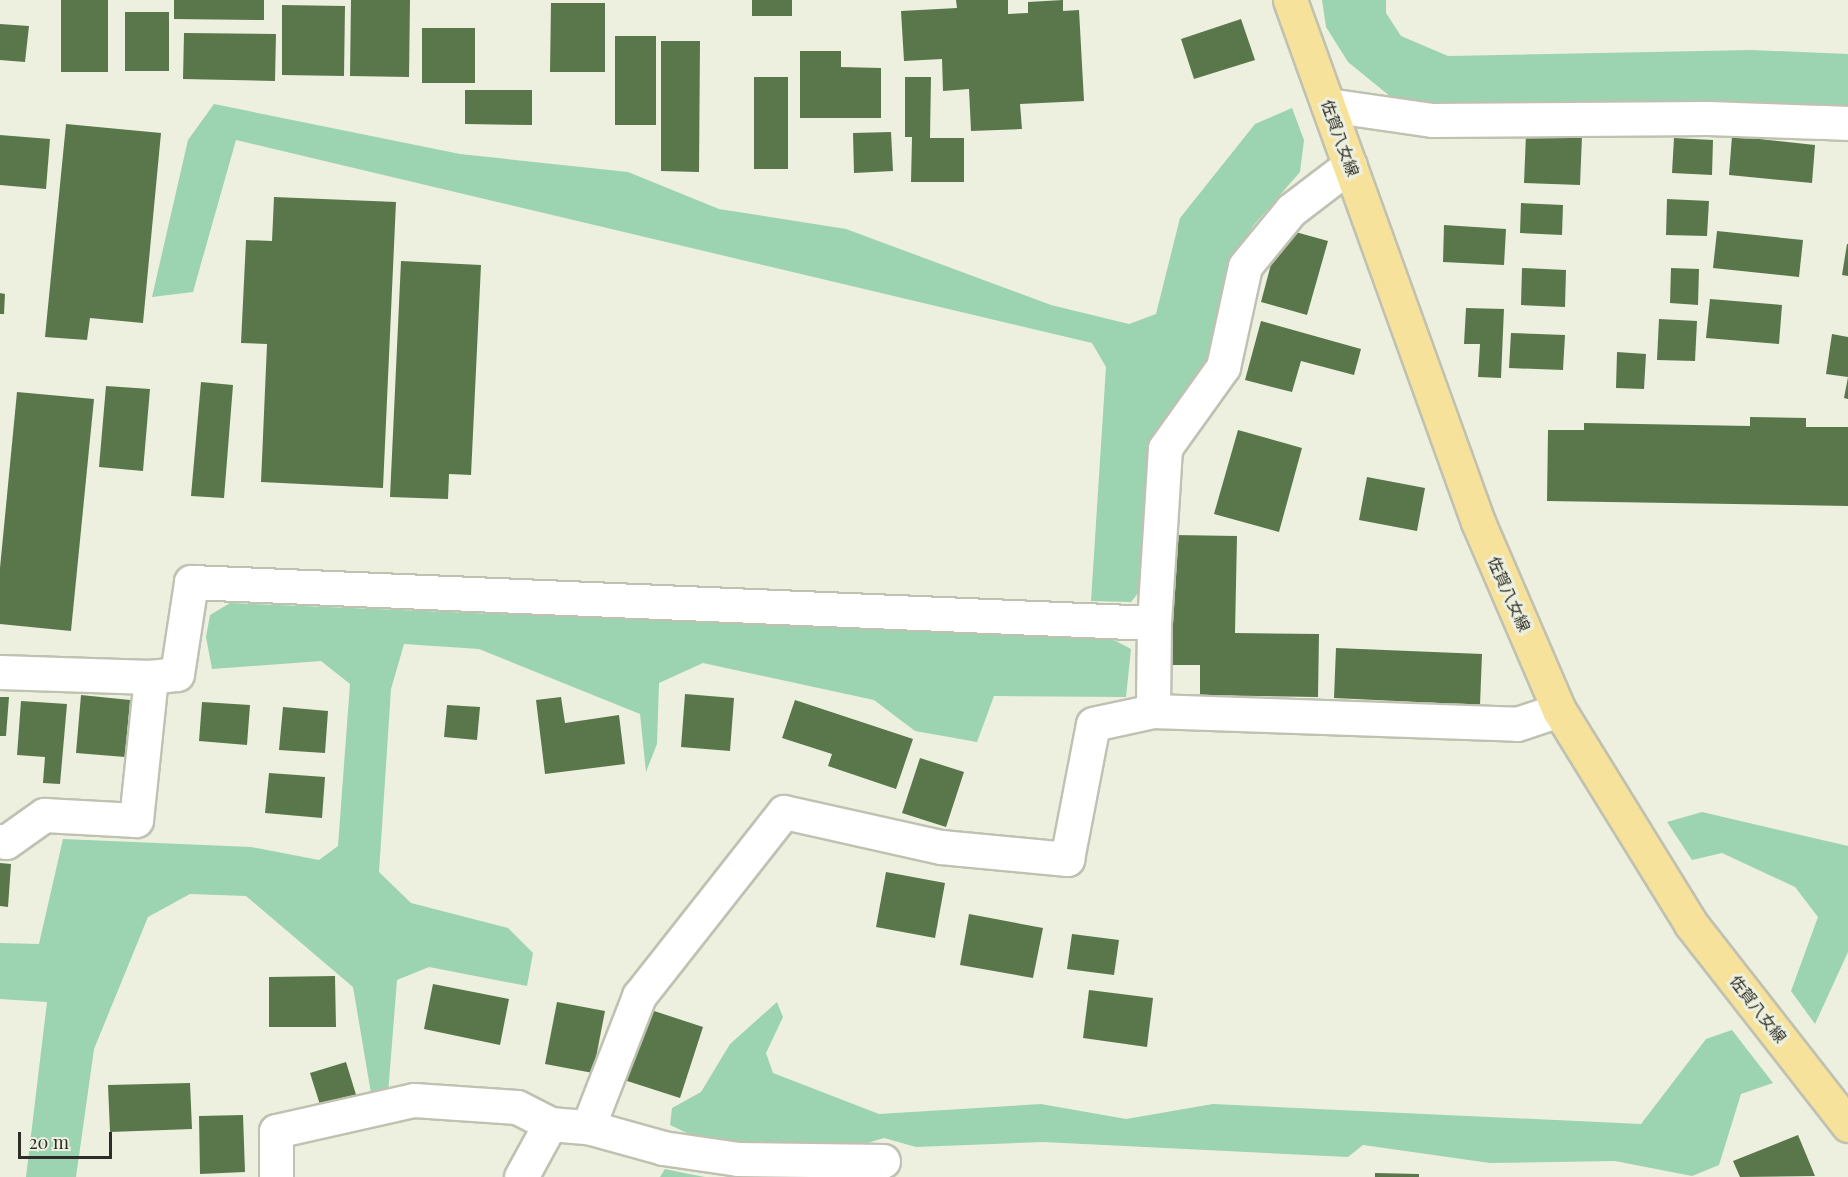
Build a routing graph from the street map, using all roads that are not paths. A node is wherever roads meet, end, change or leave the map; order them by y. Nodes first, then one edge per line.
1 (1290, 0) edge
2 (1328, 105) junction
3 (1848, 123) edge
4 (1350, 165) junction
5 (1127, 622) junction
6 (0, 672) edge
7 (151, 677) junction
8 (1559, 710) junction
9 (1153, 711) junction
10 (0, 841) edge
11 (550, 1124) junction
12 (1848, 1125) edge
13 (588, 1127) junction
14 (883, 1161) dead end
15 (734, 1168) edge
16 (276, 1177) edge
17 (521, 1177) edge

1 - 2 main road, 佐賀八女線
2 - 3 street
2 - 4 main road, 佐賀八女線
4 - 5 street
4 - 8 main road, 佐賀八女線
5 - 7 street
5 - 9 street
6 - 7 street
7 - 10 street
8 - 9 street
8 - 12 main road, 佐賀八女線
9 - 13 street
11 - 13 street
11 - 16 street
11 - 17 street
13 - 15 street
14 - 15 street

